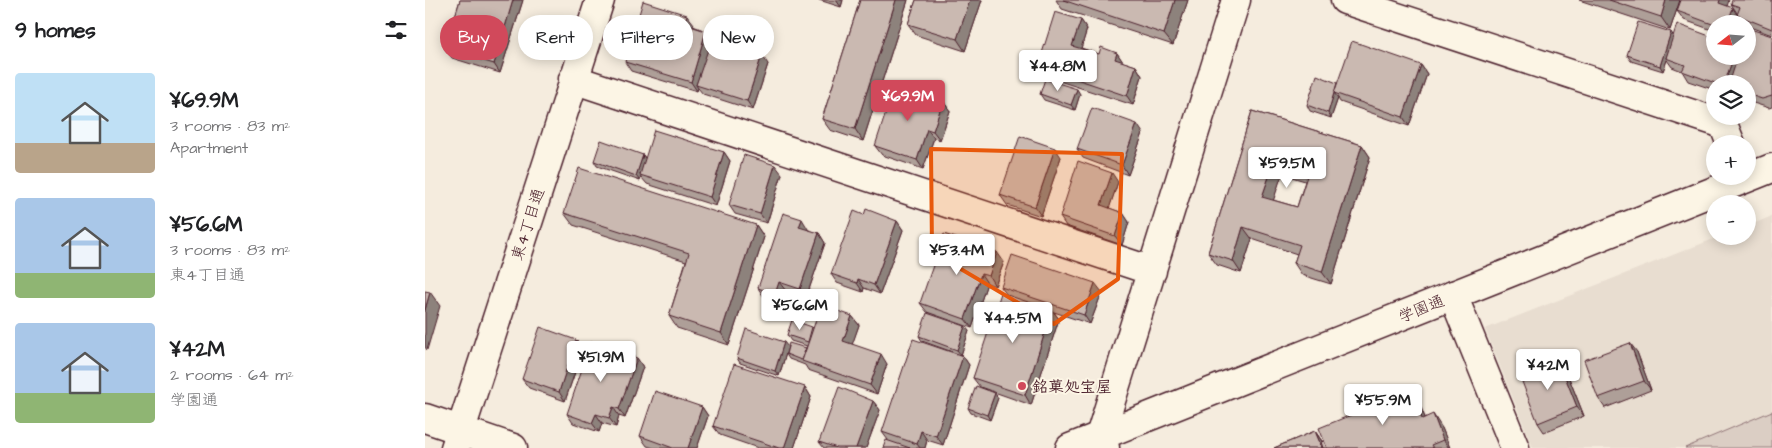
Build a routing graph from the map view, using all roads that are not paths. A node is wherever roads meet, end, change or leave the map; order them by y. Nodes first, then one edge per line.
1 (600, 0) edge
2 (1237, 0) edge
3 (1345, 0) edge
4 (573, 79) junction
5 (1727, 135) edge
6 (1772, 168) edge
7 (1756, 174) edge
8 (1727, 185) edge
9 (1152, 272) junction
10 (1453, 295) junction
11 (425, 418) edge
12 (458, 439) edge
13 (1102, 442) edge
14 (513, 448) edge
15 (1070, 448) edge
16 (1515, 448) edge

1 - 4 street, 東4丁目通
2 - 9 street
3 - 5 street
4 - 9 street
4 - 12 street, 東4丁目通
6 - 7 street, 学園通
8 - 10 street, 学園通
9 - 13 street
10 - 13 street, 学園通
10 - 16 street
11 - 12 street
12 - 14 street
13 - 15 street, 学園通

